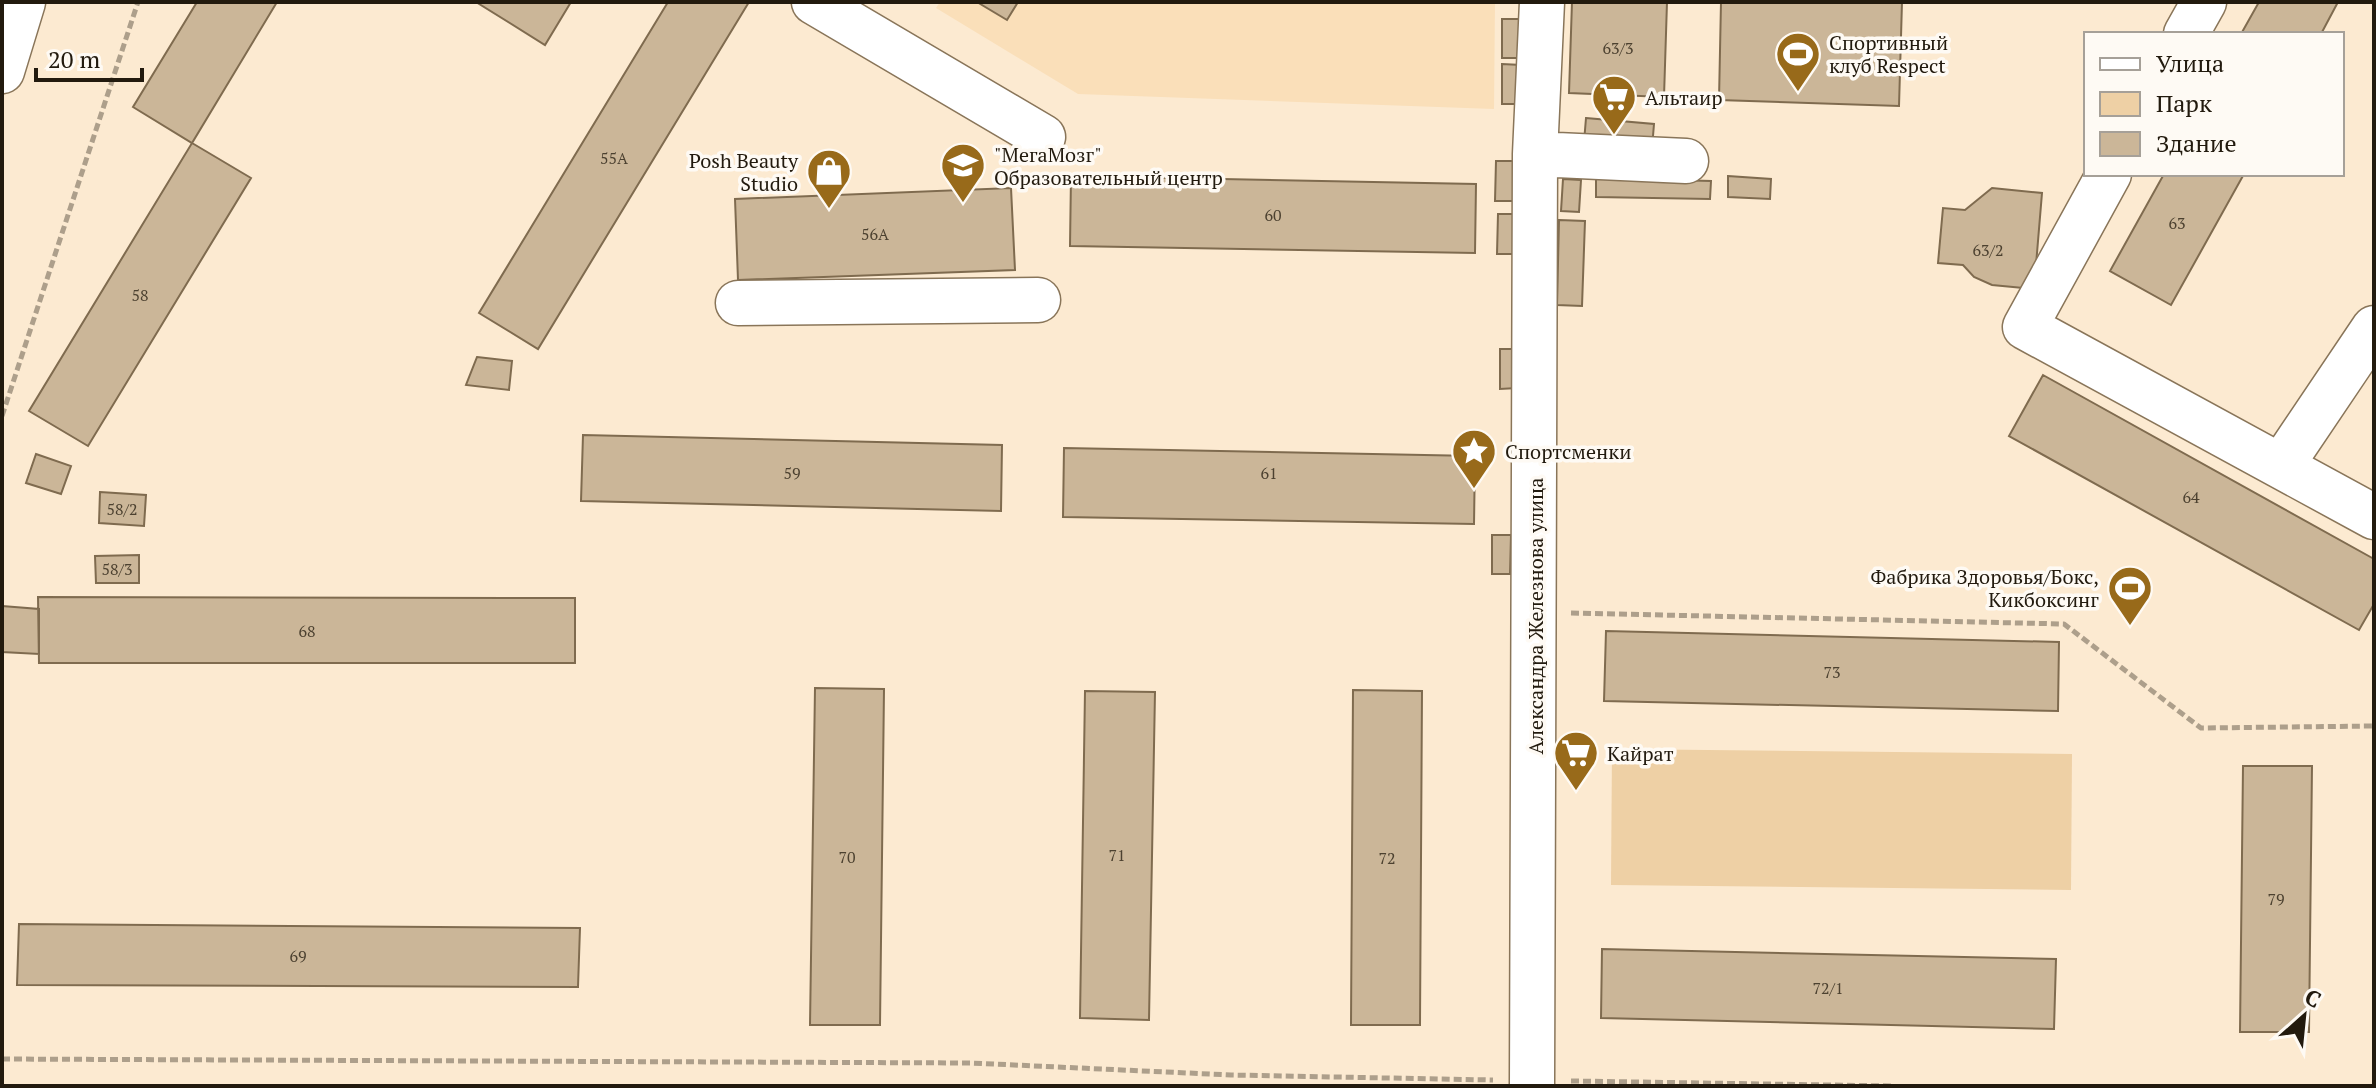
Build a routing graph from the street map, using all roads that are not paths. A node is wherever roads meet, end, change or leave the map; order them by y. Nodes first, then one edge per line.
1 (23, 2) edge
2 (814, 2) edge
3 (1542, 2) edge
4 (2204, 2) edge
5 (2187, 32) edge
6 (2, 71) edge
7 (1043, 137) dead end
8 (1535, 154) junction
9 (1686, 161) dead end
10 (2108, 176) edge
11 (1038, 300) dead end
12 (738, 303) dead end
13 (2374, 328) edge
14 (2281, 466) junction
15 (2374, 517) edge
16 (1532, 1083) edge

1 - 6 street
2 - 7 street
3 - 8 street, Александра Железнова улица
4 - 5 street
8 - 9 street
8 - 16 street, Александра Железнова улица
10 - 14 street
11 - 12 street
13 - 14 street
14 - 15 street

